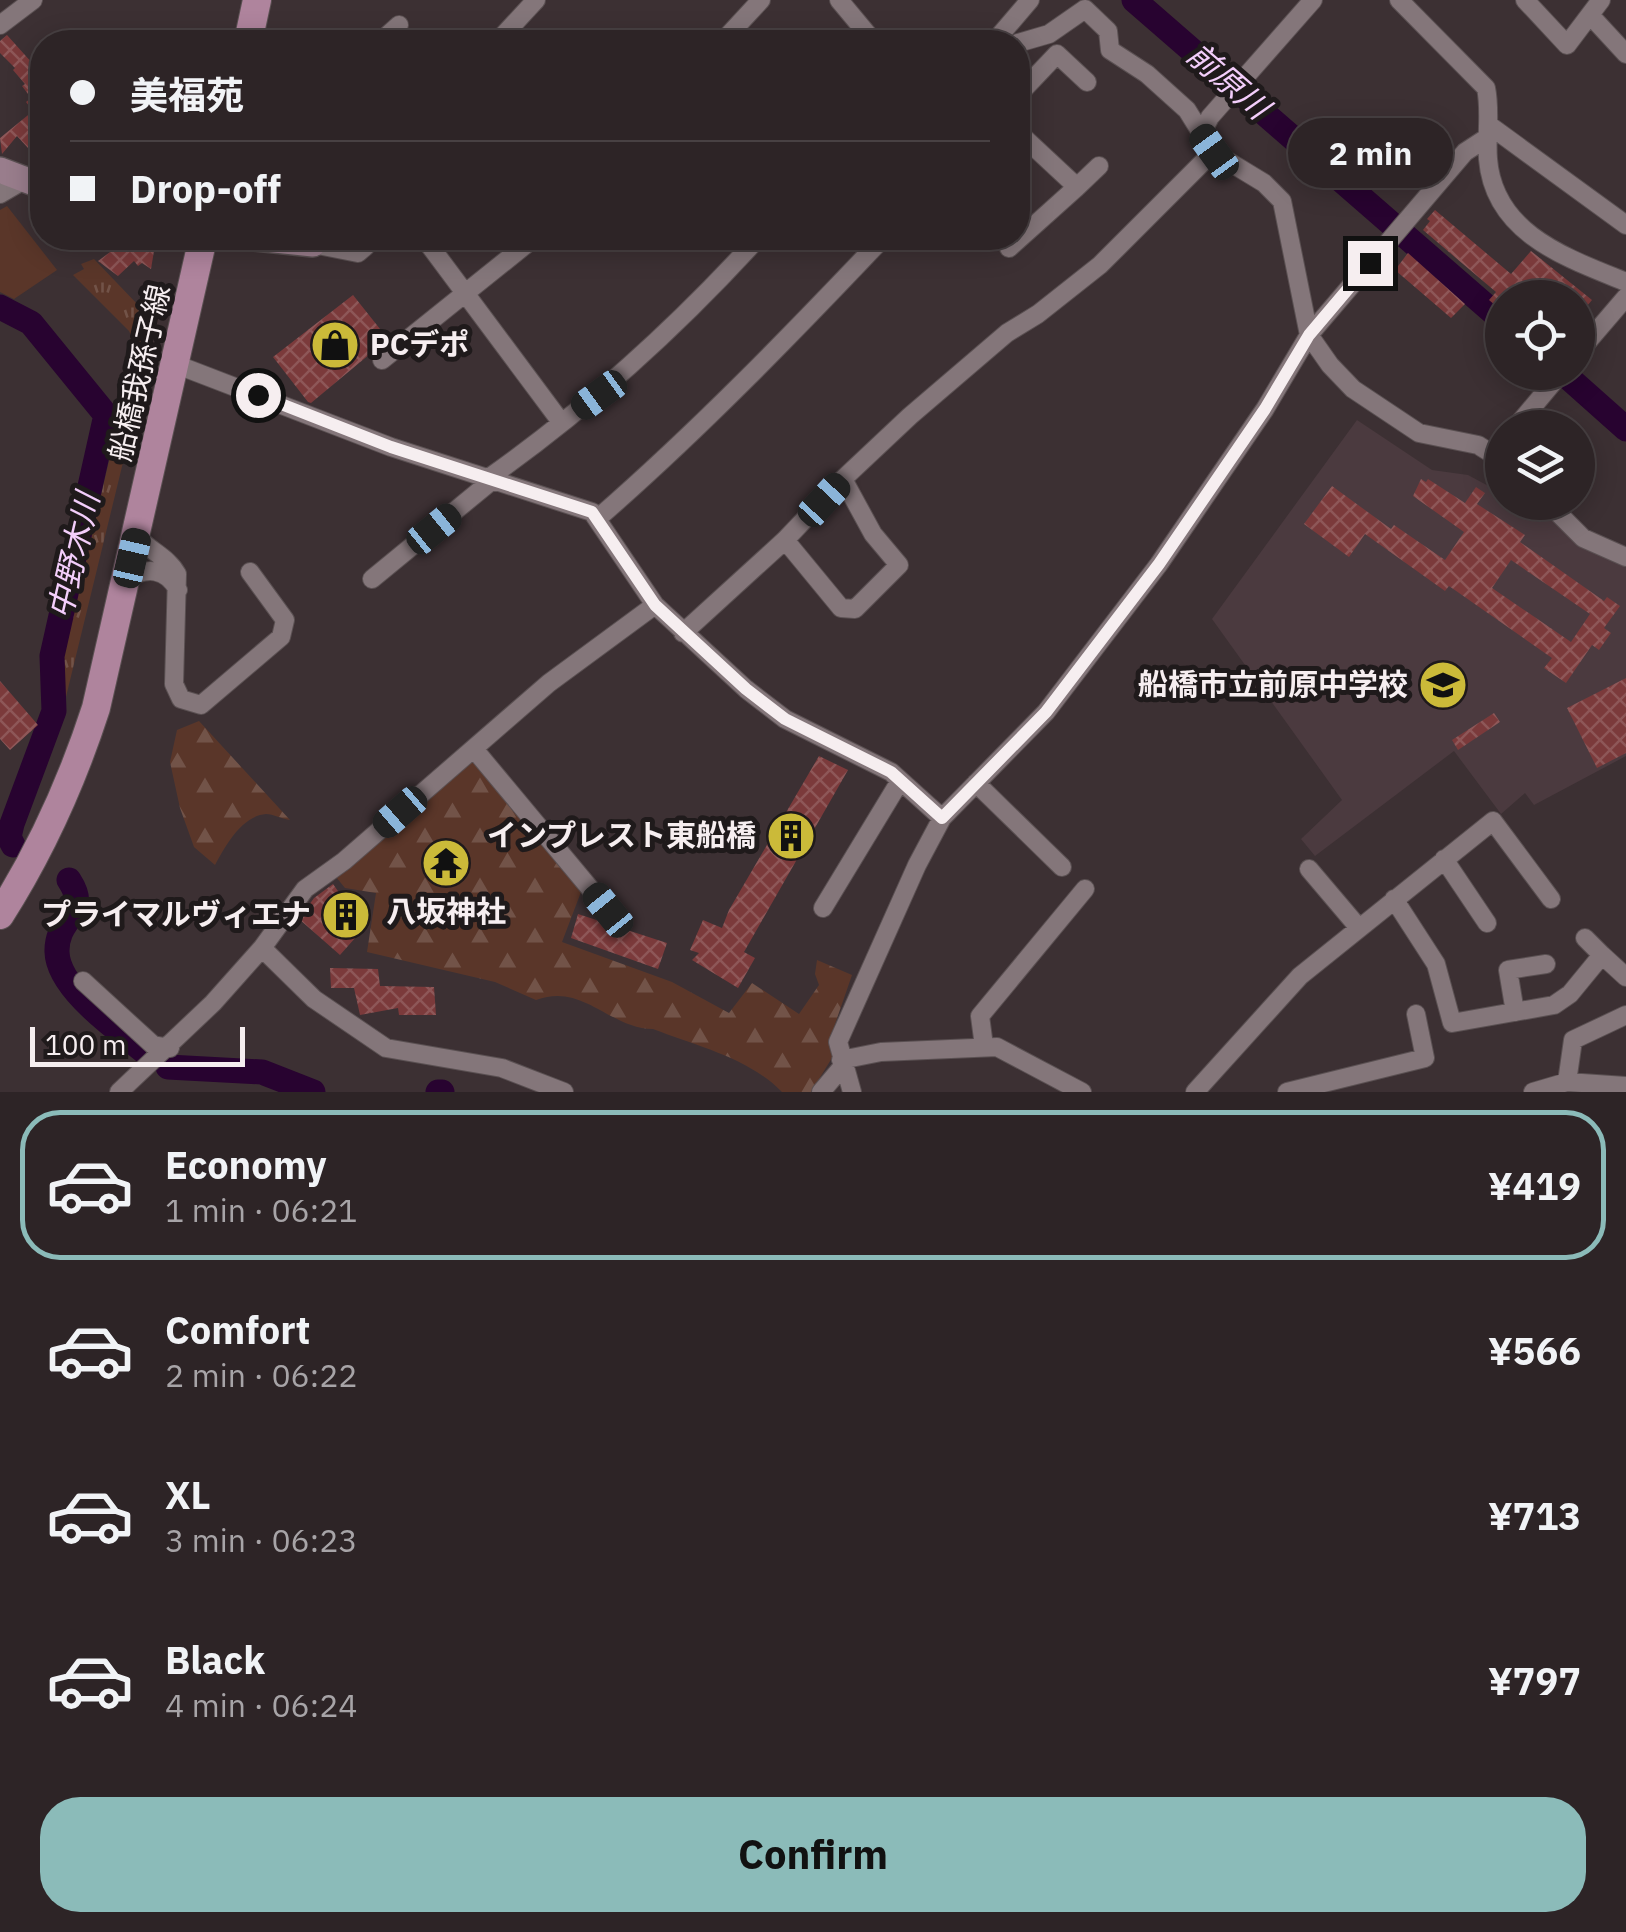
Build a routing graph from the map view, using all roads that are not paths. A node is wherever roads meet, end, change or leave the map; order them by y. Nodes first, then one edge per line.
1 (33, 0) edge
2 (257, 0) edge
3 (536, 0) edge
4 (761, 0) edge
5 (839, 0) edge
6 (1030, 0) edge
7 (1313, 0) edge
8 (1399, 0) edge
9 (1525, 0) edge
10 (1595, 7) edge
11 (0, 25) edge
12 (399, 25) dead end
13 (251, 30) edge
14 (393, 30) edge
15 (508, 30) edge
16 (733, 30) edge
17 (864, 30) edge
18 (1004, 30) edge
19 (1030, 40) edge
20 (1626, 54) edge
21 (1087, 82) dead end
22 (1030, 83) edge
23 (1488, 131) junction
24 (1202, 135) junction
25 (1030, 143) edge
26 (1214, 152) junction
27 (1100, 166) dead end
28 (22, 179) edge
29 (1077, 188) junction
30 (0, 194) edge
31 (1626, 226) edge
32 (1030, 229) edge
33 (200, 250) edge
34 (433, 250) edge
35 (518, 250) edge
36 (747, 250) edge
37 (871, 250) edge
38 (1626, 282) edge
39 (463, 292) junction
40 (1626, 297) edge
41 (1595, 334) edge
42 (1309, 335) junction
43 (382, 360) dead end
44 (175, 364) junction
45 (1547, 390) edge
46 (1531, 410) edge
47 (560, 422) junction
48 (1485, 447) edge
49 (493, 478) junction
50 (843, 479) junction
51 (597, 518) junction
52 (1565, 520) edge
53 (136, 536) junction
54 (786, 540) junction
55 (1626, 556) edge
56 (250, 572) dead end
57 (372, 579) dead end
58 (126, 580) junction
59 (178, 590) junction
60 (655, 605) junction
61 (683, 633) junction
62 (474, 749) junction
63 (900, 780) junction
64 (976, 783) junction
65 (942, 818) junction
66 (1444, 859) junction
67 (1062, 866) dead end
68 (1309, 869) dead end
69 (1085, 890) dead end
70 (1551, 898) dead end
71 (1394, 899) junction
72 (823, 908) dead end
73 (608, 910) dead end
74 (0, 915) edge
75 (1487, 924) dead end
76 (1359, 928) junction
77 (1585, 938) dead end
78 (262, 948) junction
79 (1602, 956) junction
80 (1546, 964) dead end
81 (1626, 977) edge
82 (83, 981) dead end
83 (1515, 1012) junction
84 (1416, 1014) dead end
85 (1626, 1015) edge
86 (984, 1046) junction
87 (170, 1048) junction
88 (842, 1063) junction
89 (1567, 1082) junction
90 (1626, 1086) edge
91 (119, 1092) edge
92 (564, 1092) edge
93 (821, 1092) edge
94 (852, 1092) edge
95 (1082, 1092) edge
96 (1196, 1092) edge
97 (1287, 1092) edge
98 (1533, 1092) edge

1 - 11 street
2 - 13 main road
3 - 15 street
4 - 16 street
5 - 17 street
6 - 18 street
7 - 24 street
8 - 23 street
9 - 10 street
10 - 20 street
12 - 14 street
19 - 24 street
21 - 22 street
23 - 31 street
23 - 38 street
23 - 42 street
24 - 26 street
25 - 29 street
26 - 42 street
26 - 50 street
27 - 29 street
28 - 30 street
29 - 32 street
33 - 44 main road, 船橋我孫子線
34 - 39 street
35 - 39 street
36 - 47 street
37 - 51 street
39 - 43 street
39 - 47 street
40 - 41 street
42 - 48 street
42 - 64 street
44 - 49 street
44 - 53 main road, 船橋我孫子線
45 - 46 street
47 - 49 street
49 - 51 street
49 - 57 street
50 - 54 street
50 - 54 street
51 - 60 street
52 - 55 street
53 - 58 main road, 船橋我孫子線
53 - 59 street
54 - 61 street
56 - 59 street
58 - 59 street
58 - 74 main road, 船橋我孫子線
60 - 61 street
60 - 62 street
61 - 63 street
62 - 73 street
62 - 78 street
63 - 65 street
63 - 72 street
64 - 65 street
64 - 67 street
65 - 88 street
66 - 70 street
66 - 71 street
66 - 75 street
68 - 76 street
69 - 86 street
71 - 76 street
71 - 83 street
76 - 96 street
77 - 79 street
78 - 87 street
78 - 92 street
79 - 81 street
79 - 83 street
80 - 83 street
82 - 87 street
84 - 97 street
85 - 89 street
86 - 88 street
86 - 95 street
87 - 91 street
88 - 93 street
88 - 94 street
89 - 90 street
89 - 98 street

